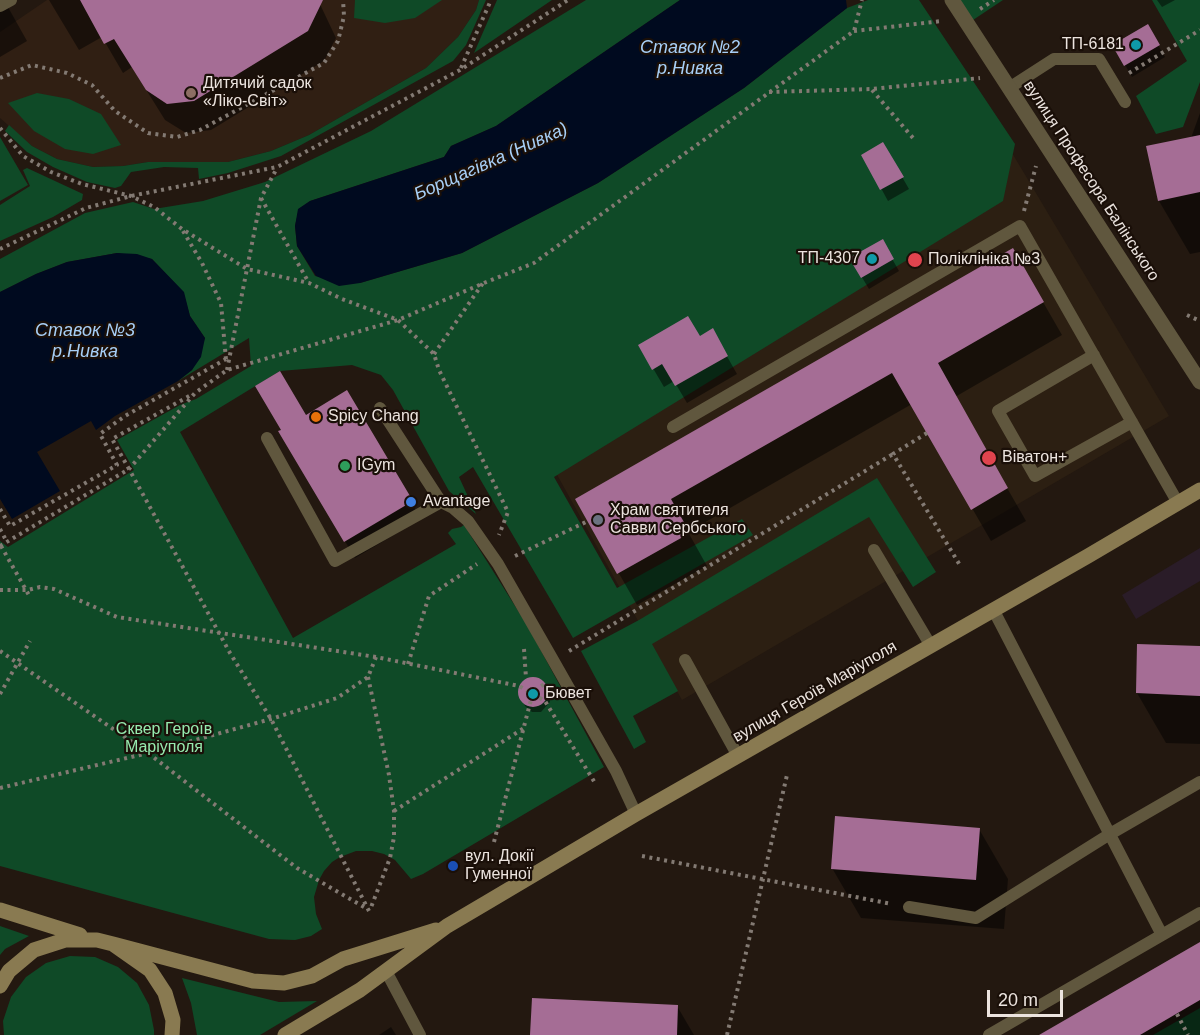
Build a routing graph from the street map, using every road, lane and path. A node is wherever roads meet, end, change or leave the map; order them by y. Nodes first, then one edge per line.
1 (11, 0) edge
2 (342, 0) edge
3 (491, 0) edge
4 (568, 0) edge
5 (862, 0) edge
6 (952, 0) edge
7 (0, 6) edge
8 (964, 19) junction
9 (1200, 30) edge
10 (854, 31) junction
11 (460, 70) junction
12 (0, 78) edge
13 (1005, 82) junction
14 (1113, 83) junction
15 (872, 89) junction
16 (769, 92) junction
17 (1125, 102) dead end
18 (0, 128) edge
19 (913, 138) dead end
20 (1043, 140) junction
21 (277, 167) junction
22 (130, 196) junction
23 (261, 198) junction
24 (1020, 226) junction
25 (182, 229) junction
26 (0, 249) edge
27 (247, 269) junction
28 (309, 283) junction
29 (484, 283) junction
30 (1187, 315) dead end
31 (398, 320) junction
32 (1200, 321) edge
33 (434, 354) junction
34 (1094, 355) junction
35 (226, 359) junction
36 (227, 370) junction
37 (1200, 382) edge
38 (195, 393) junction
39 (380, 408) dead end
40 (1132, 422) junction
41 (673, 427) dead end
42 (927, 434) dead end
43 (267, 438) dead end
44 (893, 454) junction
45 (117, 465) junction
46 (129, 469) junction
47 (122, 473) junction
48 (1200, 490) edge
49 (441, 502) junction
50 (1178, 503) junction
51 (0, 509) edge
52 (588, 521) dead end
53 (0, 529) edge
54 (7, 542) junction
55 (0, 546) edge
56 (874, 550) dead end
57 (494, 559) junction
58 (961, 567) dead end
59 (0, 590) edge
60 (28, 590) junction
61 (30, 597) dead end
62 (994, 611) junction
63 (219, 632) junction
64 (30, 641) dead end
65 (931, 646) junction
66 (0, 651) edge
67 (376, 657) junction
68 (553, 660) junction
69 (685, 660) dead end
70 (18, 661) junction
71 (408, 663) junction
72 (560, 673) junction
73 (368, 677) junction
74 (533, 692) junction
75 (0, 694) edge
76 (271, 719) junction
77 (525, 728) junction
78 (148, 753) junction
79 (738, 756) junction
80 (787, 775) dead end
81 (1200, 782) edge
82 (595, 783) dead end
83 (0, 788) edge
84 (394, 811) junction
85 (636, 814) junction
86 (1110, 834) junction
87 (494, 842) dead end
88 (642, 856) dead end
89 (764, 879) junction
90 (909, 907) joint
91 (0, 910) edge
92 (369, 911) junction
93 (1200, 913) edge
94 (447, 926) junction
95 (1162, 935) junction
96 (97, 940) junction
97 (113, 944) junction
98 (386, 971) junction
99 (0, 986) edge
100 (1177, 1014) dead end
101 (172, 1035) edge
102 (285, 1035) edge
103 (420, 1035) edge
104 (727, 1035) edge
105 (989, 1035) edge
106 (1188, 1035) edge

1 - 7 lane
2 - 12 path
3 - 11 path
4 - 11 path
5 - 10 path
6 - 8 street, вулиця Професора Балінського
8 - 10 path
8 - 13 street, вулиця Професора Балінського
9 - 14 path
10 - 16 path
11 - 21 path
13 - 14 lane
13 - 15 path
13 - 20 street, вулиця Професора Балінського
14 - 17 lane
15 - 16 path
15 - 19 path
16 - 29 path
18 - 22 path
20 - 24 path
20 - 37 street, вулиця Професора Балінського
21 - 22 path
21 - 23 path
22 - 25 path
22 - 26 path
23 - 27 path
23 - 28 path
24 - 34 lane
24 - 41 lane
25 - 27 path
25 - 35 path
27 - 28 path
27 - 36 path
28 - 31 path
29 - 31 path
29 - 33 path
30 - 32 path
31 - 33 path
31 - 36 path
33 - 57 path
34 - 40 lane
34 - 40 lane
35 - 36 path
35 - 45 path
36 - 38 path
38 - 46 path
38 - 46 path
39 - 49 lane
40 - 50 lane
42 - 44 path
43 - 49 lane
44 - 58 path
44 - 68 path
45 - 47 path
45 - 51 path
46 - 47 path
46 - 63 path
47 - 54 path
48 - 50 street, вулиця Героїв Маріуполя
49 - 57 lane
50 - 62 street, вулиця Героїв Маріуполя
52 - 57 path
53 - 54 path
54 - 55 path
55 - 60 path
56 - 65 lane
57 - 68 lane
57 - 71 path
59 - 60 path
60 - 61 path
60 - 63 path
62 - 65 street, вулиця Героїв Маріуполя
62 - 86 lane
63 - 67 path
63 - 76 path
64 - 70 path
65 - 79 street, вулиця Героїв Маріуполя
66 - 70 path
67 - 71 path
67 - 73 path
68 - 72 lane
69 - 79 lane
70 - 75 path
70 - 78 path
71 - 74 path
72 - 74 path
72 - 85 lane
73 - 76 path
73 - 84 path
74 - 77 path
74 - 82 path
76 - 78 path
76 - 92 path
77 - 84 path
77 - 87 path
78 - 83 path
78 - 92 path
79 - 85 street, вулиця Героїв Маріуполя
80 - 89 path
81 - 86 lane
84 - 92 path
85 - 94 street, вулиця Героїв Маріуполя
86 - 90 lane
86 - 95 lane
88 - 89 path
89 - 90 path
89 - 104 path
91 - 96 street
93 - 95 lane
94 - 97 street, вулиця Героїв Маріуполя
94 - 98 street, вулиця Героїв Маріуполя
95 - 105 lane
96 - 97 street, вулиця Героїв Маріуполя
96 - 99 street
97 - 101 street
98 - 102 street, вулиця Героїв Маріуполя
98 - 103 lane
100 - 106 path

